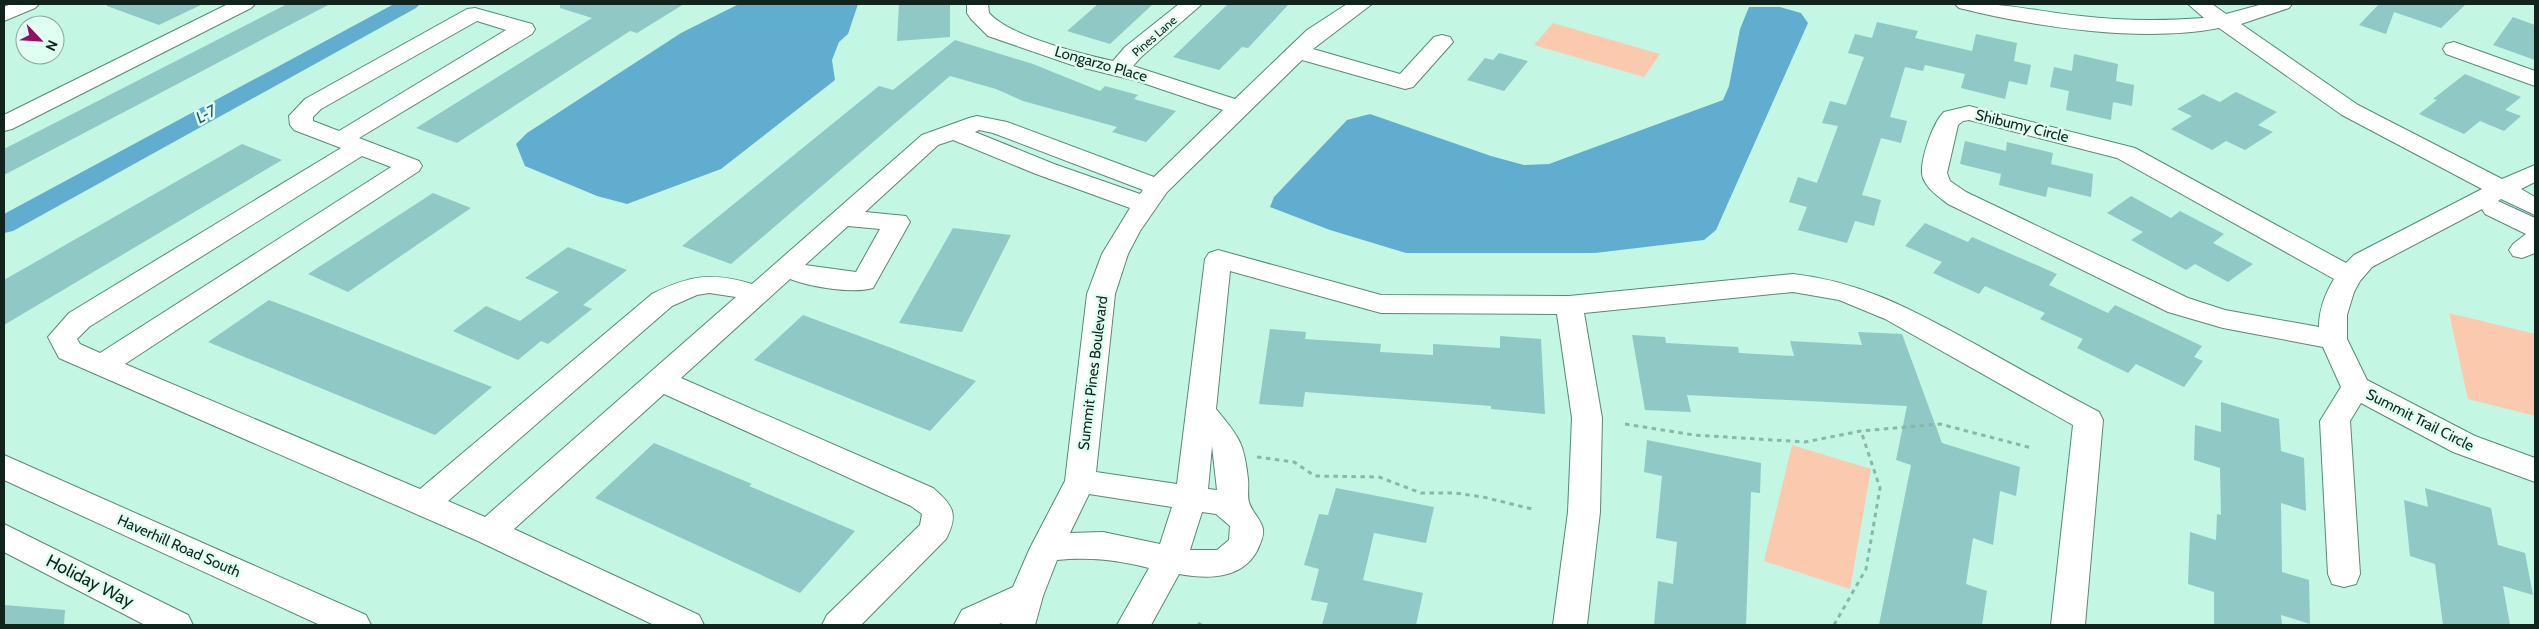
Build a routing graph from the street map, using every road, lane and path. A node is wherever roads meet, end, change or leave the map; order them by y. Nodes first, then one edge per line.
1 (28, 4) edge
2 (244, 4) edge
3 (978, 4) edge
4 (1192, 4) edge
5 (1360, 4) edge
6 (1966, 4) edge
7 (2198, 4) edge
8 (2282, 4) edge
9 (4, 15) edge
10 (2224, 20) junction
11 (1442, 42) dead end
12 (2454, 50) dead end
13 (1298, 52) junction
14 (1118, 70) junction
15 (2535, 79) edge
16 (1238, 108) junction
17 (4, 124) edge
18 (350, 144) junction
19 (2535, 172) edge
20 (2490, 195) junction
21 (1151, 196) junction
22 (2535, 206) edge
23 (843, 218) junction
24 (2535, 228) edge
25 (786, 268) junction
26 (2349, 276) junction
27 (756, 294) junction
28 (1569, 305) junction
29 (2333, 339) junction
30 (102, 365) junction
31 (660, 380) junction
32 (2356, 387) junction
33 (1202, 412) junction
34 (1625, 424) dead end
35 (1860, 431) junction
36 (2032, 448) dead end
37 (1252, 456) dead end
38 (4, 467) edge
39 (2535, 470) edge
40 (1080, 481) junction
41 (1191, 499) junction
42 (423, 504) junction
43 (1233, 509) junction
44 (1532, 509) dead end
45 (489, 532) junction
46 (4, 537) edge
47 (1046, 548) junction
48 (1171, 558) junction
49 (2344, 574) dead end
50 (1022, 610) edge
51 (176, 625) edge
52 (354, 625) edge
53 (687, 625) edge
54 (839, 625) edge
55 (970, 625) edge
56 (1134, 625) edge
57 (1570, 625) edge
58 (1834, 625) edge
59 (2068, 625) edge

1 - 9 street
2 - 17 street
3 - 14 street, Longarzo Place
4 - 14 street, Pines Lane
5 - 13 street, Summit Pines Boulevard
6 - 10 street
7 - 10 street
8 - 10 street
10 - 20 street
11 - 13 street
12 - 15 street
13 - 16 street, Summit Pines Boulevard
14 - 16 street, Longarzo Place
16 - 21 street, Summit Pines Boulevard
18 - 18 street
18 - 30 street
18 - 30 street
19 - 20 street, Summit Trail Circle
20 - 22 street
20 - 24 street
20 - 26 street, Summit Trail Circle
21 - 23 street
21 - 40 street, Summit Pines Boulevard
23 - 25 street
23 - 25 street
25 - 27 street
26 - 29 street, Summit Trail Circle
26 - 29 street, Shibumy Circle
27 - 31 street
27 - 42 street
28 - 33 street
28 - 57 street
28 - 59 street
29 - 32 street, Summit Trail Circle
30 - 42 street
31 - 45 street
31 - 54 street
32 - 39 street, Summit Trail Circle
32 - 49 street
33 - 41 street
33 - 43 street
34 - 35 path
35 - 36 path
35 - 58 path
37 - 44 path
38 - 52 street, Haverhill Road South
40 - 41 street
40 - 47 street, Summit Pines Boulevard
41 - 43 street
41 - 48 street
42 - 45 street
43 - 48 street
45 - 53 street
46 - 51 street, Holiday Way
47 - 48 street
47 - 50 street, Summit Pines Boulevard
48 - 56 street
50 - 55 street, Summit Pines Boulevard

